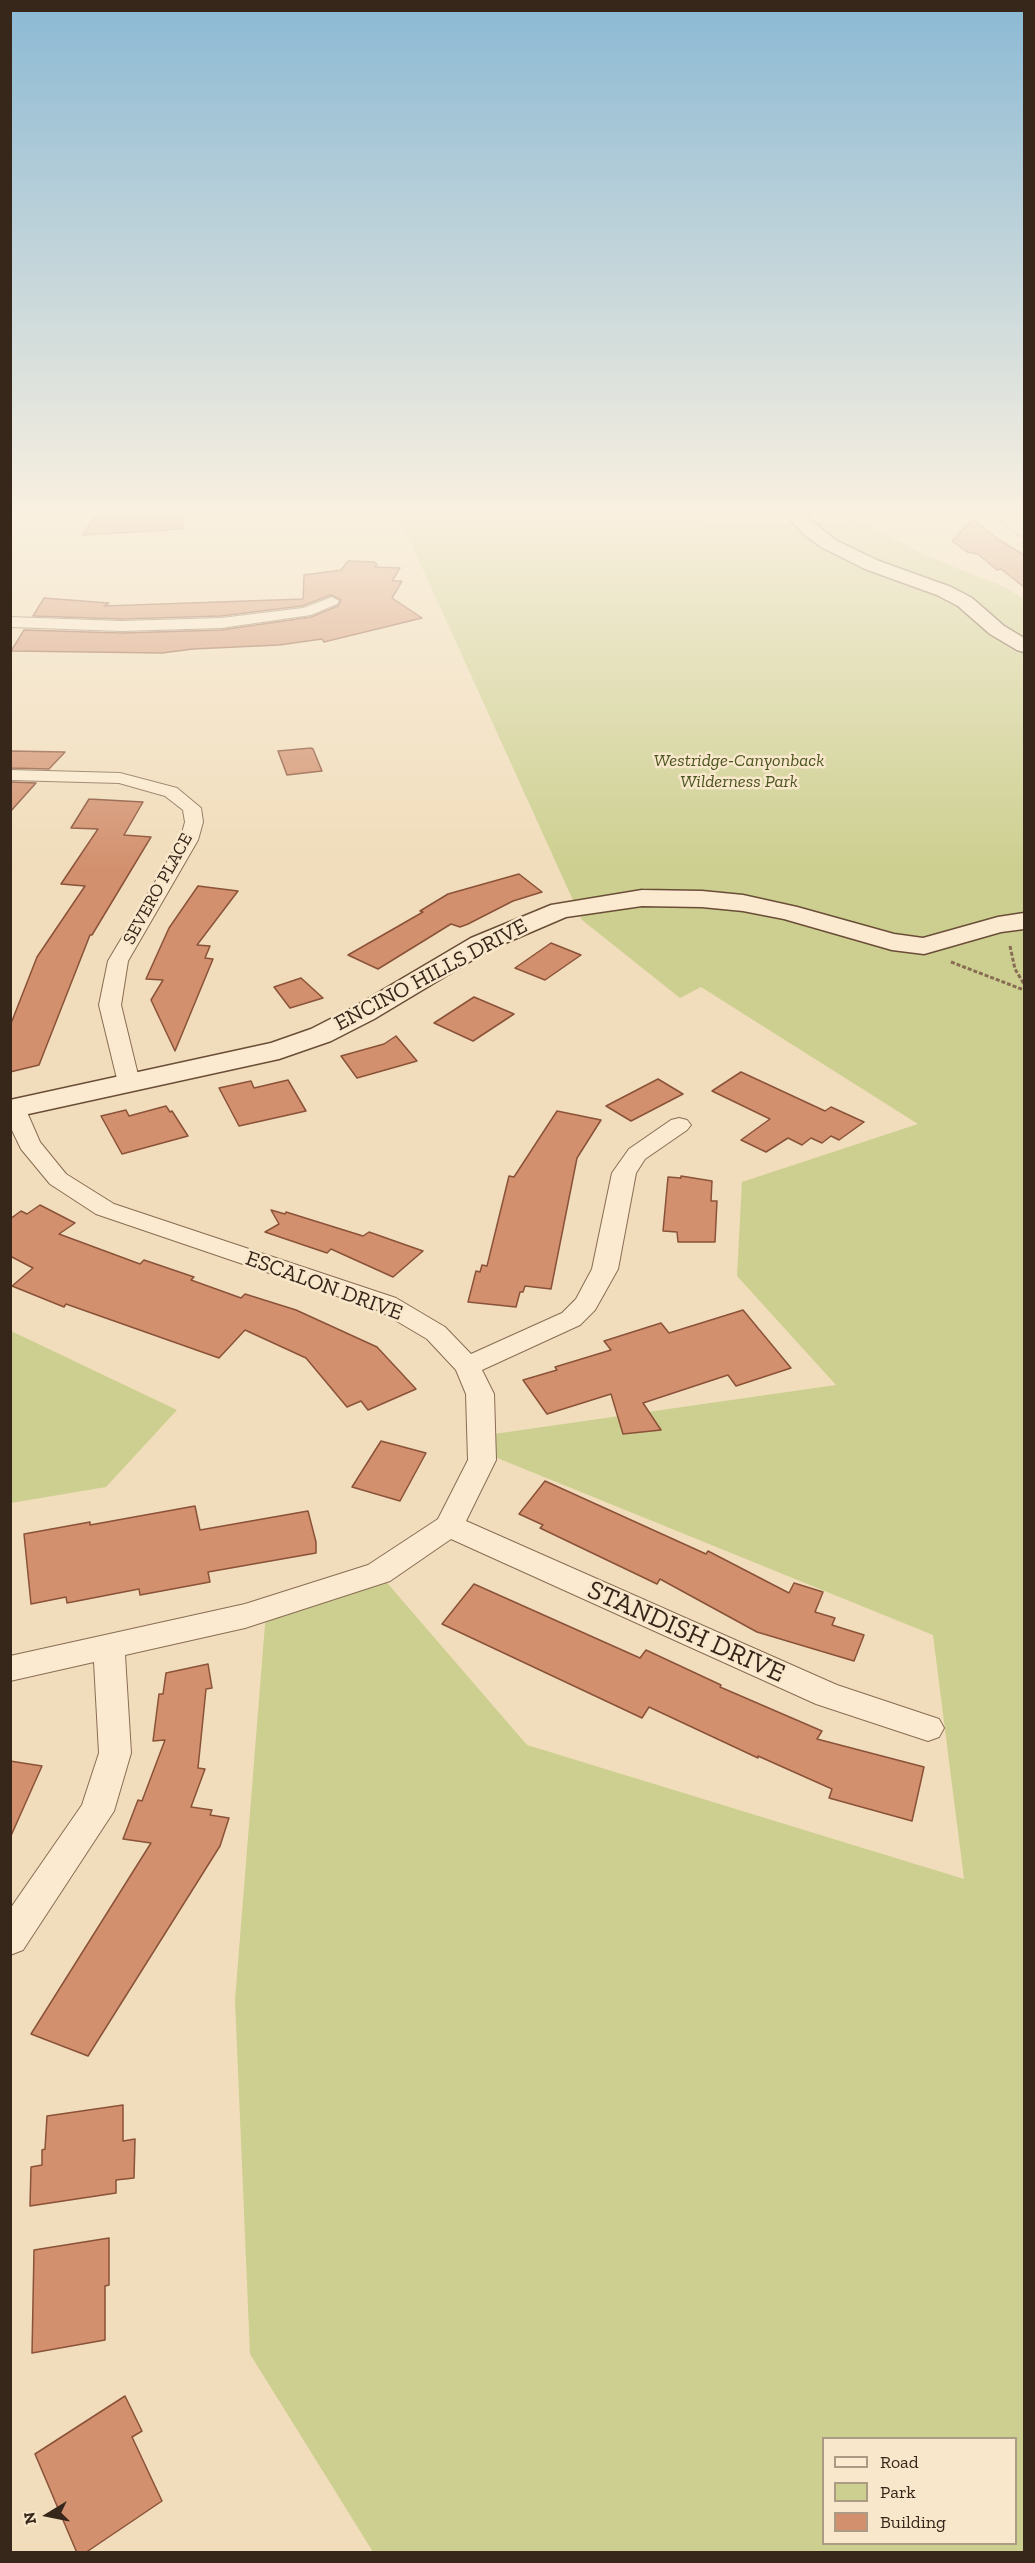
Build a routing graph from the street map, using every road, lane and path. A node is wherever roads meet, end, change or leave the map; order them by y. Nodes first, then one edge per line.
1 (997, 630) edge
2 (1024, 646) edge
3 (10, 775) edge
4 (1024, 921) edge
5 (924, 946) junction
6 (1024, 984) edge
7 (1024, 990) edge
8 (129, 1083) junction
9 (13, 1108) edge
10 (679, 1125) dead end
11 (467, 1366) junction
12 (449, 1526) junction
13 (109, 1648) junction
14 (10, 1669) edge
15 (928, 1728) dead end
16 (10, 1939) edge

1 - 2 main road
3 - 8 street, SEVERO PLACE
4 - 5 main road
4 - 6 path
5 - 7 path
5 - 8 main road, ENCINO HILLS DRIVE
8 - 9 main road, ENCINO HILLS DRIVE
9 - 11 street, ESCALON DRIVE
10 - 11 street
11 - 12 street, ESCALON DRIVE
12 - 13 street, ESCALON DRIVE
12 - 15 street, STANDISH DRIVE
13 - 14 street, ESCALON DRIVE
13 - 16 street

